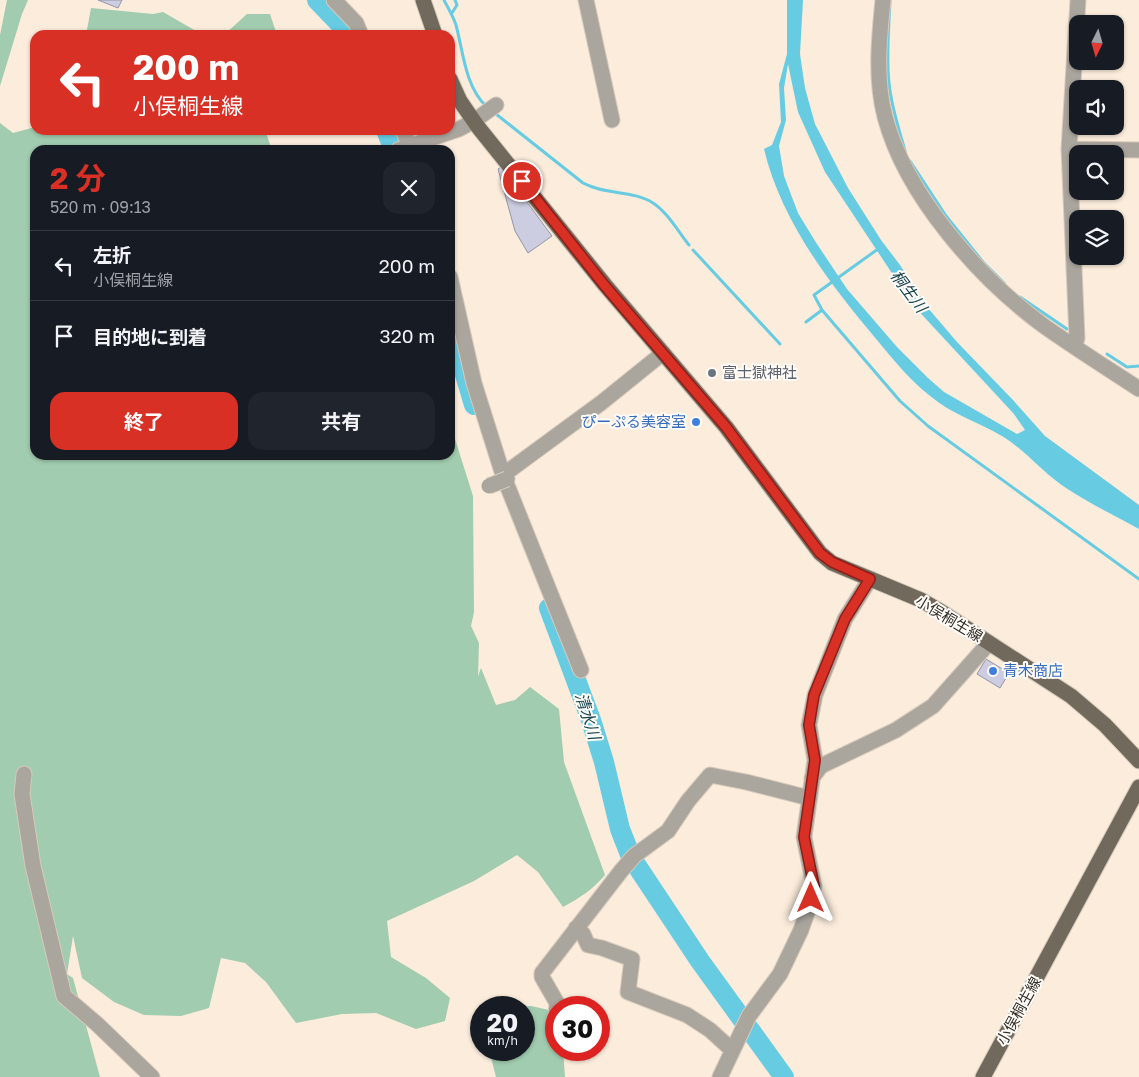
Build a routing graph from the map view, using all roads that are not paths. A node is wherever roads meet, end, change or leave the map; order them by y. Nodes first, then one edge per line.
1 (334, 0) edge
2 (423, 0) edge
3 (586, 0) edge
4 (882, 0) edge
5 (1078, 0) edge
6 (359, 30) edge
7 (433, 30) edge
8 (455, 90) edge
9 (496, 105) dead end
10 (612, 120) dead end
11 (474, 121) junction
12 (455, 130) edge
13 (442, 135) edge
14 (414, 145) edge
15 (1069, 145) edge
16 (1124, 150) edge
17 (1139, 150) edge
18 (1071, 200) edge
19 (455, 299) edge
20 (1075, 346) junction
21 (662, 353) junction
22 (1139, 389) edge
23 (505, 477) junction
24 (488, 486) dead end
25 (870, 579) junction
26 (989, 643) junction
27 (581, 670) dead end
28 (1139, 761) edge
29 (24, 774) dead end
30 (812, 778) junction
31 (1139, 787) edge
32 (809, 798) junction
33 (576, 928) junction
34 (553, 996) edge
35 (732, 1050) junction
36 (152, 1077) edge
37 (720, 1077) edge
38 (983, 1077) edge

1 - 6 street
2 - 7 main road
3 - 10 street
4 - 20 street
5 - 15 street
8 - 11 main road, 小俣桐生線
9 - 11 street
11 - 12 street
11 - 21 main road, 小俣桐生線
13 - 14 street
16 - 17 street
18 - 20 street
19 - 23 street
20 - 22 street
21 - 23 street
21 - 25 main road, 小俣桐生線
23 - 24 street, bridge
23 - 27 street
25 - 26 main road, 小俣桐生線
25 - 30 street
26 - 28 main road, 小俣桐生線
26 - 30 street
29 - 36 street
30 - 32 street
31 - 38 main road, 小俣桐生線
32 - 33 street
32 - 35 street
33 - 34 street
33 - 35 street
35 - 37 street

